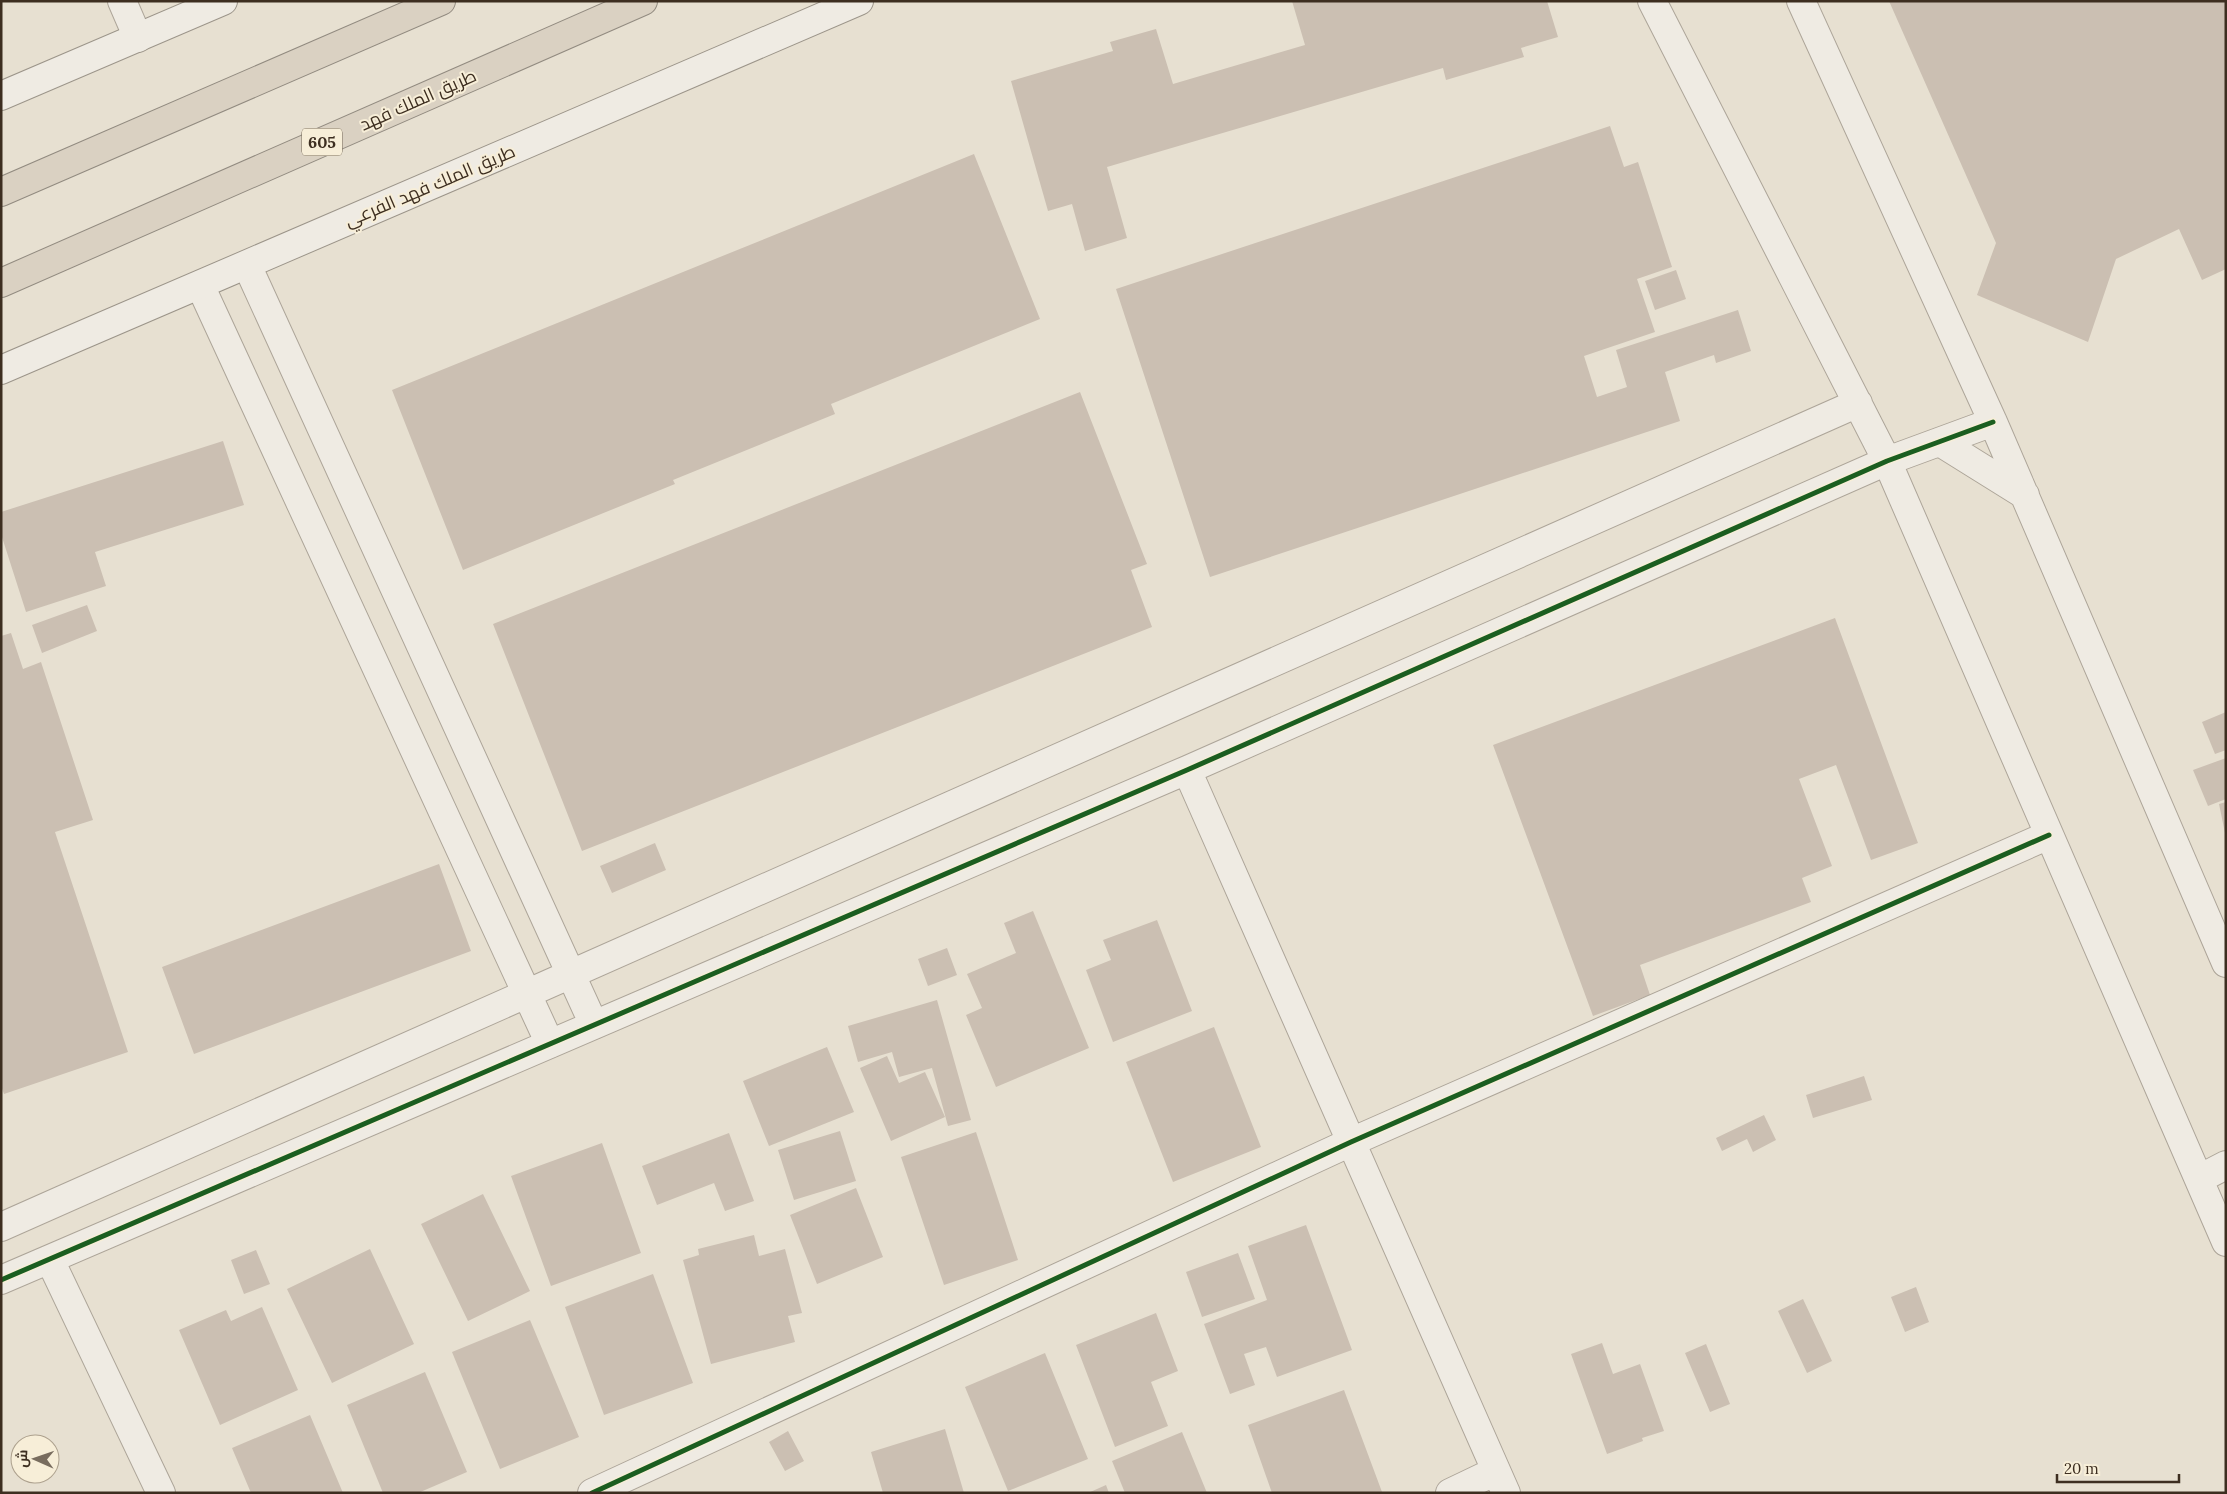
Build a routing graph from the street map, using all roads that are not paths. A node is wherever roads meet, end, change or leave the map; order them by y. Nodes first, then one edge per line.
1 (122, 1) edge
2 (223, 1) edge
3 (441, 1) edge
4 (643, 1) edge
5 (859, 1) edge
6 (1652, 1) edge
7 (1801, 1) edge
8 (138, 38) junction
9 (1, 96) edge
10 (1, 192) edge
11 (247, 265) junction
12 (1, 282) edge
13 (200, 284) junction
14 (1, 370) edge
15 (1858, 404) junction
16 (1993, 422) junction
17 (1940, 442) junction
18 (1887, 461) junction
19 (2025, 495) junction
20 (1187, 770) junction
21 (2049, 835) junction
22 (2226, 963) edge
23 (571, 975) junction
24 (526, 994) junction
25 (594, 1025) junction
26 (550, 1044) junction
27 (1351, 1142) junction
28 (2226, 1166) edge
29 (2199, 1179) junction
30 (1, 1227) edge
31 (2226, 1242) edge
32 (50, 1260) junction
33 (1, 1280) edge
34 (1501, 1482) edge
35 (161, 1493) edge
36 (592, 1493) edge
37 (1450, 1493) edge

1 - 8 street
2 - 8 street
3 - 10 highway
4 - 12 highway, طريق الملك فهد / 605
5 - 11 street, طريق الملك فهد الفرعي
6 - 15 street
7 - 16 street
8 - 9 street
11 - 13 street, طريق الملك فهد الفرعي
11 - 23 street
13 - 14 street, طريق الملك فهد الفرعي
13 - 24 street
15 - 18 street
15 - 23 street
16 - 17 street
16 - 19 street
17 - 18 street
17 - 19 street
18 - 20 street
18 - 21 street
19 - 22 street
20 - 25 street
20 - 27 street
21 - 27 street
21 - 29 street
23 - 24 street
23 - 25 street
24 - 26 street
24 - 30 street
25 - 26 street
26 - 32 street
27 - 34 street
27 - 36 street
28 - 29 street
29 - 31 street
32 - 33 street
32 - 35 street
34 - 37 street

